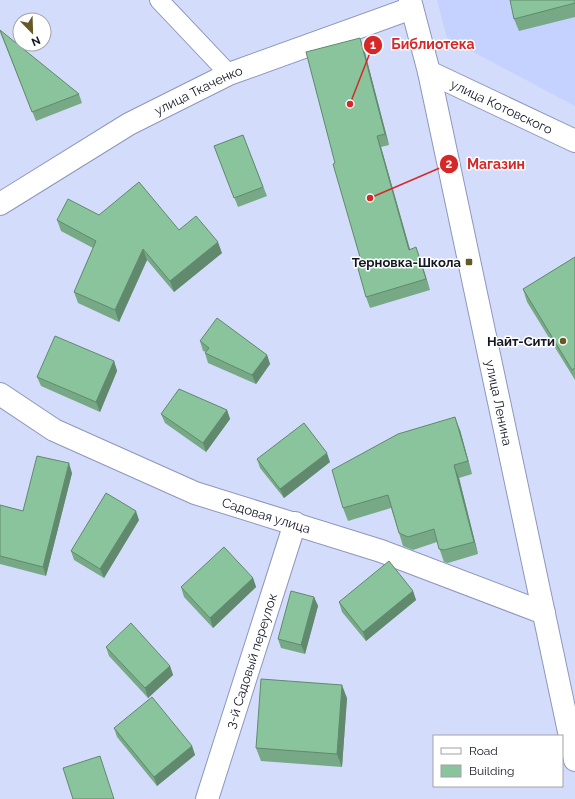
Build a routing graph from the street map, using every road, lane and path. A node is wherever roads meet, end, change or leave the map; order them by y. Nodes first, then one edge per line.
1 (159, 0) edge
2 (411, 4) edge
3 (429, 72) junction
4 (229, 74) junction
5 (575, 141) edge
6 (0, 204) edge
7 (0, 394) edge
8 (295, 523) junction
9 (544, 614) junction
10 (575, 760) edge
11 (207, 799) edge

1 - 4 lane
2 - 3 street, улица Ленина
2 - 4 street, улица Ткаченко
3 - 5 street, улица Котовского
3 - 9 street, улица Ленина
4 - 6 street, улица Ткаченко
7 - 8 street, Садовая улица
8 - 9 street, Садовая улица
8 - 11 street, 3-й Садовый переулок
9 - 10 street, улица Ленина

